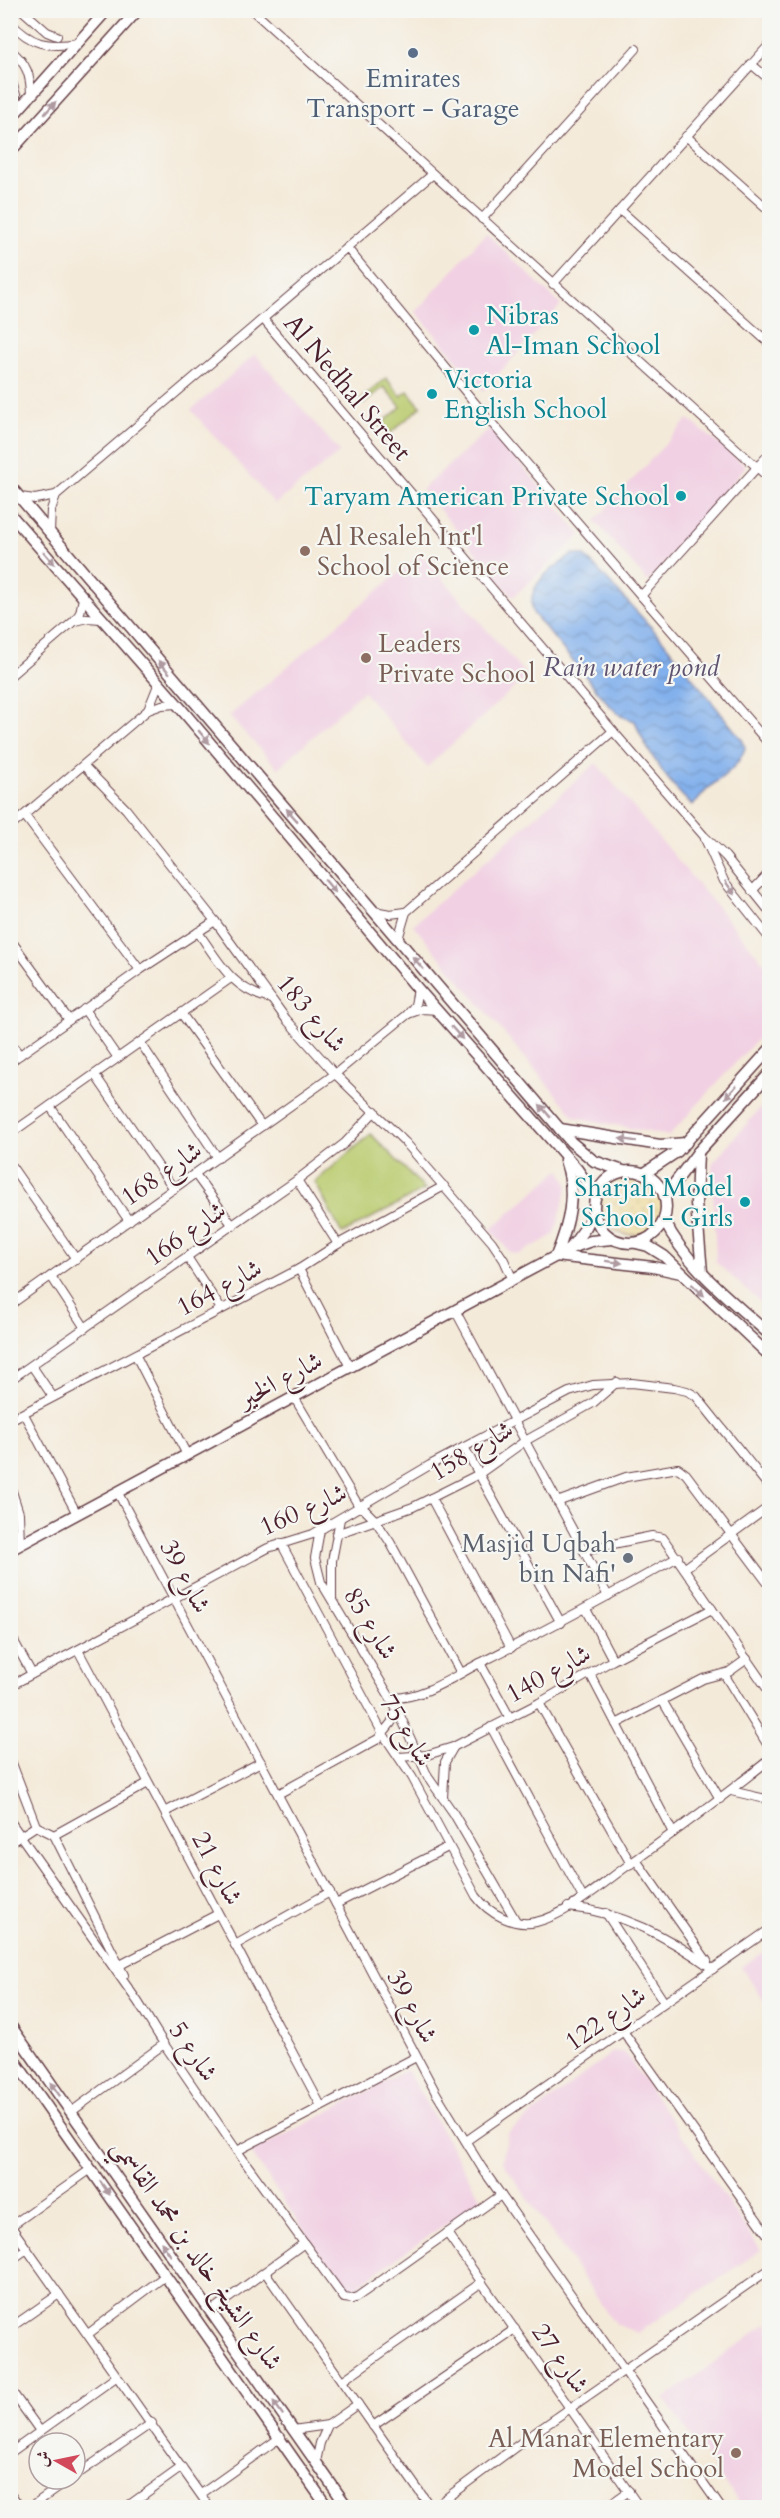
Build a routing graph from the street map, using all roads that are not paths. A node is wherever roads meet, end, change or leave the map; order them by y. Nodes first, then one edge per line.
1 (22, 10) edge
2 (107, 10) edge
3 (138, 10) edge
4 (252, 10) edge
5 (10, 22) edge
6 (57, 36) dead end
7 (78, 43) junction
8 (770, 44) edge
9 (636, 49) dead end
10 (10, 50) edge
11 (752, 64) junction
12 (10, 76) edge
13 (770, 80) edge
14 (31, 97) junction
15 (12, 118) edge
16 (686, 136) junction
17 (10, 152) edge
18 (433, 174) junction
19 (620, 210) junction
20 (770, 211) edge
21 (482, 219) junction
22 (347, 248) junction
23 (554, 284) junction
24 (264, 320) junction
25 (770, 344) edge
26 (770, 453) edge
27 (756, 467) junction
28 (770, 479) edge
29 (10, 486) edge
30 (56, 495) junction
31 (20, 497) junction
32 (10, 513) edge
33 (50, 532) junction
34 (641, 596) junction
35 (83, 598) junction
36 (101, 619) junction
37 (74, 621) junction
38 (10, 676) edge
39 (158, 685) junction
40 (177, 704) junction
41 (148, 710) junction
42 (613, 731) junction
43 (770, 745) edge
44 (84, 766) junction
45 (25, 816) junction
46 (10, 828) edge
47 (704, 836) junction
48 (770, 872) edge
49 (752, 891) junction
50 (374, 911) junction
51 (406, 912) junction
52 (770, 912) edge
53 (215, 921) junction
54 (198, 932) junction
55 (10, 939) edge
56 (398, 939) junction
57 (770, 939) edge
58 (140, 970) junction
59 (231, 978) junction
60 (418, 989) junction
61 (271, 999) junction
62 (84, 1009) junction
63 (437, 1010) junction
64 (181, 1013) junction
65 (408, 1014) junction
66 (69, 1020) junction
67 (10, 1042) edge
68 (140, 1042) junction
69 (770, 1048) edge
70 (20, 1056) junction
71 (118, 1058) junction
72 (10, 1062) edge
73 (770, 1073) edge
74 (335, 1074) junction
75 (94, 1075) junction
76 (50, 1106) junction
77 (375, 1111) junction
78 (262, 1126) junction
79 (560, 1130) junction
80 (10, 1134) edge
81 (686, 1143) junction
82 (698, 1152) junction
83 (562, 1154) junction
84 (218, 1158) junction
85 (10, 1164) edge
86 (622, 1171) junction
87 (645, 1173) junction
88 (195, 1174) junction
89 (297, 1180) junction
90 (444, 1186) junction
91 (174, 1189) junction
92 (595, 1196) junction
93 (664, 1196) junction
94 (594, 1210) junction
95 (664, 1220) junction
96 (129, 1221) junction
97 (232, 1226) junction
98 (612, 1239) junction
99 (636, 1242) junction
100 (339, 1244) junction
101 (571, 1248) junction
102 (556, 1256) junction
103 (187, 1257) junction
104 (76, 1258) junction
105 (299, 1269) junction
106 (681, 1273) junction
107 (702, 1273) junction
108 (51, 1276) junction
109 (513, 1280) junction
110 (10, 1305) edge
111 (221, 1309) junction
112 (455, 1310) junction
113 (85, 1328) junction
114 (770, 1335) edge
115 (136, 1356) junction
116 (770, 1356) edge
117 (32, 1366) junction
118 (350, 1367) junction
119 (10, 1380) edge
120 (617, 1382) junction
121 (53, 1397) junction
122 (294, 1397) junction
123 (24, 1414) junction
124 (10, 1420) edge
125 (513, 1421) junction
126 (525, 1441) junction
127 (464, 1447) junction
128 (187, 1455) junction
129 (479, 1474) junction
130 (10, 1485) edge
131 (770, 1488) edge
132 (118, 1493) junction
133 (431, 1498) junction
134 (557, 1502) junction
135 (770, 1506) edge
136 (361, 1507) junction
137 (77, 1514) junction
138 (340, 1519) junction
139 (375, 1520) junction
140 (320, 1530) junction
141 (336, 1534) junction
142 (733, 1535) junction
143 (281, 1543) junction
144 (15, 1548) edge
145 (584, 1550) junction
146 (678, 1557) junction
147 (685, 1568) junction
148 (321, 1582) junction
149 (770, 1586) edge
150 (306, 1589) junction
151 (608, 1596) junction
152 (174, 1599) junction
153 (333, 1602) junction
154 (586, 1609) junction
155 (712, 1609) junction
156 (561, 1623) junction
157 (10, 1634) edge
158 (511, 1648) junction
159 (78, 1650) junction
160 (747, 1659) junction
161 (613, 1660) junction
162 (480, 1663) junction
163 (461, 1673) junction
164 (32, 1674) junction
165 (590, 1674) junction
166 (724, 1674) junction
167 (10, 1686) edge
168 (770, 1693) edge
169 (391, 1698) junction
170 (662, 1700) junction
171 (539, 1703) junction
172 (397, 1709) junction
173 (510, 1718) junction
174 (616, 1724) junction
175 (492, 1727) junction
176 (382, 1734) junction
177 (453, 1747) junction
178 (770, 1749) edge
179 (418, 1756) junction
180 (399, 1757) junction
181 (10, 1758) edge
182 (769, 1759) edge
183 (261, 1762) junction
184 (148, 1783) junction
185 (730, 1791) junction
186 (278, 1794) junction
187 (443, 1799) junction
188 (720, 1799) junction
189 (770, 1800) edge
190 (165, 1812) junction
191 (10, 1821) edge
192 (36, 1826) junction
193 (674, 1833) junction
194 (21, 1835) junction
195 (54, 1835) junction
196 (10, 1843) edge
197 (447, 1847) junction
198 (633, 1862) junction
199 (330, 1892) junction
200 (583, 1898) junction
201 (336, 1904) junction
202 (568, 1907) junction
203 (606, 1913) junction
204 (218, 1914) junction
205 (516, 1921) junction
206 (770, 1929) edge
207 (235, 1945) junction
208 (120, 1965) junction
209 (713, 1969) junction
210 (138, 2002) junction
211 (664, 2002) junction
212 (10, 2025) edge
213 (623, 2031) junction
214 (164, 2044) junction
215 (10, 2054) edge
216 (416, 2057) junction
217 (321, 2106) junction
218 (71, 2112) junction
219 (466, 2141) junction
220 (237, 2151) junction
221 (91, 2169) junction
222 (501, 2195) junction
223 (11, 2226) edge
224 (447, 2233) junction
225 (770, 2238) edge
226 (303, 2244) junction
227 (27, 2249) junction
228 (10, 2261) edge
229 (770, 2269) edge
230 (265, 2272) junction
231 (165, 2276) junction
232 (482, 2282) junction
233 (60, 2294) junction
234 (211, 2311) junction
235 (195, 2320) junction
236 (10, 2328) edge
237 (515, 2329) junction
238 (226, 2333) junction
239 (88, 2334) junction
240 (625, 2370) junction
241 (116, 2377) junction
242 (342, 2381) junction
243 (10, 2389) edge
244 (358, 2404) junction
245 (571, 2409) junction
246 (152, 2423) junction
247 (328, 2425) junction
248 (373, 2426) junction
249 (293, 2430) junction
250 (39, 2431) edge
251 (41, 2431) edge
252 (280, 2437) junction
253 (27, 2441) edge
254 (10, 2453) edge
255 (316, 2462) junction
256 (182, 2467) junction
257 (87, 2468) edge
258 (53, 2491) edge
259 (628, 2491) junction
260 (10, 2493) edge
261 (201, 2494) junction
262 (430, 2507) edge
263 (21, 2508) edge
264 (29, 2508) edge
265 (125, 2508) edge
266 (210, 2508) edge
267 (328, 2508) edge
268 (348, 2508) edge
269 (606, 2508) edge
270 (640, 2508) edge
271 (721, 2508) edge

1 - 6 street
2 - 7 street
17 -> 3 street
4 - 18 street
5 - 7 street
7 - 14 street
8 - 11 street
9 - 21 street
10 - 14 street
11 - 13 street
11 - 16 street
12 - 15 street
14 - 15 street
16 - 19 street
16 - 20 street
18 - 21 street
18 - 22 street
19 - 23 street
19 - 25 street
21 - 23 street
22 - 24 street
22 - 34 street
23 - 27 street
24 - 30 street
24 - 42 street, Al Nedhal Street
26 - 27 street
27 - 28 street
27 - 34 street
29 - 31 street
30 - 31 street
30 - 33 street
31 - 33 street
32 -> 35 street
50 -> 33 street
34 - 43 street
35 - 36 street
35 - 37 street
36 - 37 street
36 - 39 street
37 - 38 street
39 - 40 street
39 - 41 street
40 - 41 street
40 -> 60 street
41 - 44 street
42 - 47 street, Al Nedhal Street
42 - 51 street
44 - 45 street
44 - 53 street, شارع 183
45 - 46 street
45 - 58 street
47 - 49 street, Al Nedhal Street
47 -> 57 street, Al Nedhal Street
48 - 49 street
49 - 52 street, Al Nedhal Street
50 - 51 street
50 - 56 street
51 - 56 street
53 - 54 street
53 - 61 street, شارع 183
54 - 58 street
54 - 59 street
55 - 66 street
79 -> 56 street
58 - 62 street
59 - 61 street
59 - 64 street
60 - 63 street
60 - 65 street
61 - 74 street, شارع 183
62 - 66 street
62 - 71 street
63 - 65 street
63 -> 83 street
64 - 68 street
64 - 78 street
65 - 74 street, شارع 168
66 - 70 street
67 - 70 street
68 - 71 street
68 - 84 street
69 -> 81 street
70 - 72 street
71 - 75 street
73 - 82 street
74 - 77 street, شارع 183
74 - 78 street, شارع 168
75 - 76 street
75 - 91 street
76 - 80 street
76 - 96 street
77 - 89 street, شارع 166
77 - 90 street, شارع 183
78 - 84 street, شارع 168
81 -> 79 street
79 - 86 street
81 - 87 street
82 - 93 street
82 - 107 street
83 - 92 street
83 - 102 street
84 - 88 street, شارع 168
85 - 104 street
86 - 87 street
86 - 92 street
87 - 93 street
88 - 91 street, شارع 168
88 - 97 street
89 - 97 street, شارع 166
89 - 100 street
90 - 100 street, شارع 164
90 - 109 street, شارع 183
91 - 96 street, شارع 168
92 - 94 street
93 - 95 street
94 - 98 street
94 - 101 street, شارع الخير
95 - 99 street
95 - 107 street
96 - 104 street, شارع 168
97 - 103 street, شارع 166
98 - 99 street
98 - 101 street, شارع الخير
99 - 106 street
100 - 105 street, شارع 164
101 - 102 street, شارع الخير
102 -> 106 street
102 - 109 street, شارع الخير
103 - 111 street
103 - 113 street, شارع 166
104 - 108 street, شارع 168
105 - 111 street, شارع 164
105 - 118 street
106 -> 116 street
107 - 114 street
108 - 110 street, شارع 168
108 - 113 street
109 - 112 street, شارع الخير
111 - 115 street, شارع 164
112 - 118 street, شارع الخير
112 - 125 street
113 - 117 street, شارع 166
115 - 121 street, شارع 164
115 - 128 street
117 - 119 street, شارع 166
117 - 121 street
118 - 122 street, شارع الخير
120 - 125 street, شارع 160
120 - 126 street, شارع 158
120 - 131 street, شارع 160
121 - 123 street, شارع 164
122 - 128 street, شارع الخير
122 - 136 street
123 - 124 street, شارع 164
123 - 137 street
125 - 126 street
125 - 127 street, شارع 160
126 - 129 street, شارع 158
126 - 134 street
127 - 129 street
127 - 136 street, شارع 160
128 - 132 street, شارع الخير
129 - 133 street, شارع 158
129 - 156 street
130 - 144 street
132 - 137 street, شارع الخير
132 - 152 street, شارع 39
133 - 139 street, شارع 158
133 - 158 street
134 - 142 street
134 - 145 street
135 - 142 street
136 - 138 street, شارع 160
136 - 139 street
137 - 144 street, شارع الخير
138 - 140 street, شارع 160
138 - 141 street
139 - 141 street, شارع 158
139 - 163 street
140 - 143 street, شارع 160
140 - 148 street, شارع 85
141 - 153 street
142 - 147 street
142 - 149 street
143 - 150 street, شارع 75
143 - 152 street, شارع 160
145 - 146 street
145 - 151 street
146 - 147 street
146 - 151 street
147 - 155 street
148 - 150 street
148 - 153 street, شارع 85
150 - 176 street, شارع 75
151 - 154 street
152 - 159 street, شارع 160
152 - 183 street, شارع 39
153 - 169 street, شارع 85
154 - 156 street
154 - 161 street
155 - 160 street
155 - 161 street, شارع 140
156 - 158 street
157 - 164 street
158 - 162 street
159 - 164 street, شارع 160
159 - 184 street, شارع 21
160 - 166 street
160 - 168 street
161 - 165 street, شارع 140
162 - 163 street
162 - 173 street
163 - 169 street
164 - 167 street, شارع 160
165 - 171 street, شارع 140
165 - 174 street
166 - 170 street
166 - 178 street
169 - 172 street, شارع 85
170 - 174 street
170 - 188 street
171 - 173 street, شارع 140
171 - 198 street
172 - 176 street
172 - 179 street, شارع 85
173 - 175 street, شارع 140
174 - 193 street
175 - 177 street, شارع 140
175 - 200 street
176 - 180 street, شارع 75
176 - 186 street
177 - 179 street, شارع 140
177 - 187 street
179 - 180 street, شارع 140
179 - 187 street, شارع 85
180 - 197 street, شارع 75
181 - 192 street
182 - 185 street
183 - 186 street, شارع 39
183 - 190 street
184 - 190 street, شارع 21
184 - 195 street
185 - 188 street
185 - 189 street
186 - 199 street, شارع 39
187 - 205 street, شارع 85
188 - 193 street
190 - 204 street, شارع 21
191 - 194 street, شارع 5
192 - 194 street
192 - 195 street
193 - 198 street
194 - 196 street
194 - 210 street, شارع 5
195 - 208 street
197 - 201 street
197 - 205 street, شارع 75
198 - 200 street
198 - 209 street
199 - 201 street, شارع 39
199 - 207 street
200 - 202 street
201 - 216 street, شارع 39
202 - 203 street
202 - 205 street
203 - 209 street
203 - 211 street
204 - 207 street, شارع 21
204 - 208 street
206 - 209 street, شارع 122
207 - 217 street, شارع 21
208 - 210 street
209 - 211 street, شارع 122
210 - 214 street, شارع 5
211 - 213 street, شارع 122
218 -> 212 street, شارع الشيخ خالد بن محمد القاسمي
213 - 219 street, شارع 122
213 - 225 street
214 - 218 street
214 - 220 street, شارع 5
215 - 221 street, شارع الشيخ خالد بن محمد القاسمي
216 - 217 street
216 - 219 street, شارع 39
217 - 220 street
234 -> 218 street, شارع الشيخ خالد بن محمد القاسمي
219 - 222 street, شارع 39
220 - 226 street, شارع 5
221 - 223 street
221 -> 231 street, شارع الشيخ خالد بن محمد القاسمي
222 - 224 street
222 - 240 street, شارع 39
223 - 227 street
224 - 226 street, شارع 5
224 - 232 street, شارع 27
226 - 230 street
227 - 228 street
227 - 233 street
229 - 240 street
230 - 234 street
230 - 242 street
231 - 235 street, شارع الشيخ خالد بن محمد القاسمي
231 - 239 street
232 - 237 street, شارع 27
232 - 242 street
233 - 236 street
233 - 239 street
234 - 238 street, شارع الشيخ خالد بن محمد القاسمي
235 - 238 street
235 - 252 street, شارع الشيخ خالد بن محمد القاسمي
237 - 245 street, شارع 27
237 - 248 street
249 -> 238 street, شارع الشيخ خالد بن محمد القاسمي
239 - 241 street
240 - 245 street
240 - 271 street, شارع 39
241 - 246 street
241 - 251 street
242 - 244 street
243 - 250 street
244 - 247 street
244 - 248 street
245 - 259 street, شارع 27
245 - 262 street
246 - 256 street
246 - 257 street
247 - 249 street
247 - 255 street
248 - 262 street
249 - 255 street, شارع الشيخ خالد بن محمد القاسمي
252 - 261 street
252 - 267 street, شارع الشيخ خالد بن محمد القاسمي
253 - 254 street
255 - 268 street, شارع الشيخ خالد بن محمد القاسمي
256 - 261 street
256 - 265 street
258 - 264 street
259 - 269 street
259 - 270 street, شارع 27
260 - 263 street
261 - 266 street

